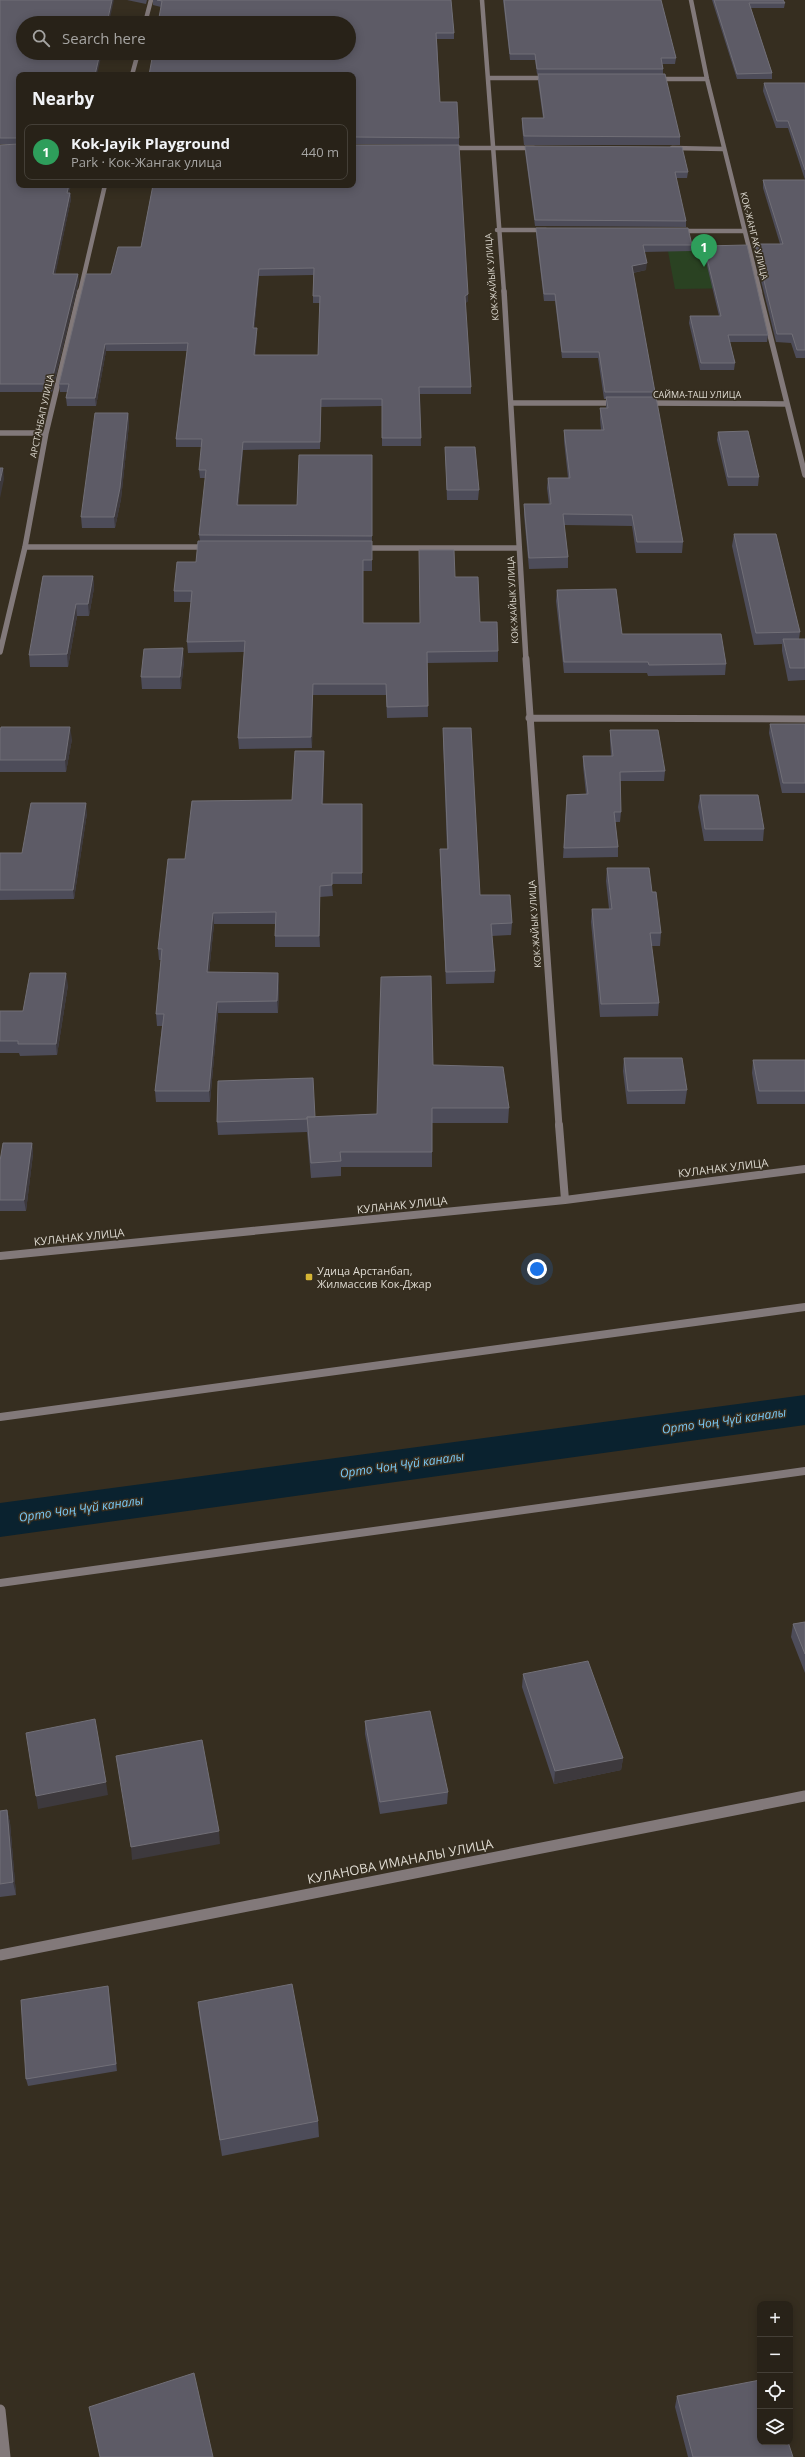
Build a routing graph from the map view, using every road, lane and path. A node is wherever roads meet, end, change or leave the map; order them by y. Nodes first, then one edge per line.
1 (151, 0) edge
2 (482, 0) edge
3 (691, 0) edge
4 (147, 16) edge
5 (136, 60) edge
6 (133, 72) edge
7 (488, 78) junction
8 (558, 78) edge
9 (652, 78) edge
10 (707, 78) junction
11 (446, 148) edge
12 (492, 148) junction
13 (540, 148) edge
14 (668, 148) edge
15 (724, 149) junction
16 (104, 188) edge
17 (497, 230) junction
18 (553, 230) edge
19 (673, 231) edge
20 (744, 231) junction
21 (512, 403) junction
22 (622, 403) edge
23 (638, 403) edge
24 (787, 404) junction
25 (0, 433) edge
26 (46, 433) junction
27 (805, 475) edge
28 (25, 547) junction
29 (216, 547) edge
30 (352, 548) edge
31 (519, 548) junction
32 (0, 652) edge
33 (528, 718) junction
34 (805, 719) edge
35 (805, 1169) edge
36 (565, 1200) junction
37 (0, 1256) edge
38 (805, 1307) edge
39 (0, 1417) edge
40 (805, 1471) edge
41 (0, 1583) edge
42 (805, 1796) edge
43 (0, 1955) edge
44 (0, 2410) edge
45 (5, 2457) edge

1 - 4 street
2 - 7 street, КОК-ЖАЙЫК УЛИЦА
3 - 10 street, КОК-ЖАНГАК УЛИЦА
5 - 6 street
7 - 8 street
7 - 12 street, КОК-ЖАЙЫК УЛИЦА
9 - 10 street
10 - 15 street, КОК-ЖАНГАК УЛИЦА
11 - 12 street
12 - 13 street
12 - 17 street, КОК-ЖАЙЫК УЛИЦА
14 - 15 street
15 - 20 street, КОК-ЖАНГАК УЛИЦА
16 - 26 street, АРСТАНБАП УЛИЦА
17 - 18 street
17 - 21 street, КОК-ЖАЙЫК УЛИЦА
19 - 20 street
20 - 24 street, КОК-ЖАНГАК УЛИЦА
21 - 22 street
21 - 31 street, КОК-ЖАЙЫК УЛИЦА
23 - 24 street, САЙМА-ТАШ УЛИЦА
24 - 27 street, КОК-ЖАНГАК УЛИЦА
25 - 26 street
26 - 28 street, АРСТАНБАП УЛИЦА
28 - 29 street
28 - 32 street, АРСТАНБАП УЛИЦА
30 - 31 street
31 - 33 street, КОК-ЖАЙЫК УЛИЦА
33 - 34 street
33 - 36 street, КОК-ЖАЙЫК УЛИЦА
35 - 36 street, КУЛАНАК УЛИЦА
36 - 37 street, КУЛАНАК УЛИЦА
38 - 39 street
40 - 41 street
42 - 43 street, КУЛАНОВА ИМАНАЛЫ УЛИЦА
44 - 45 street

